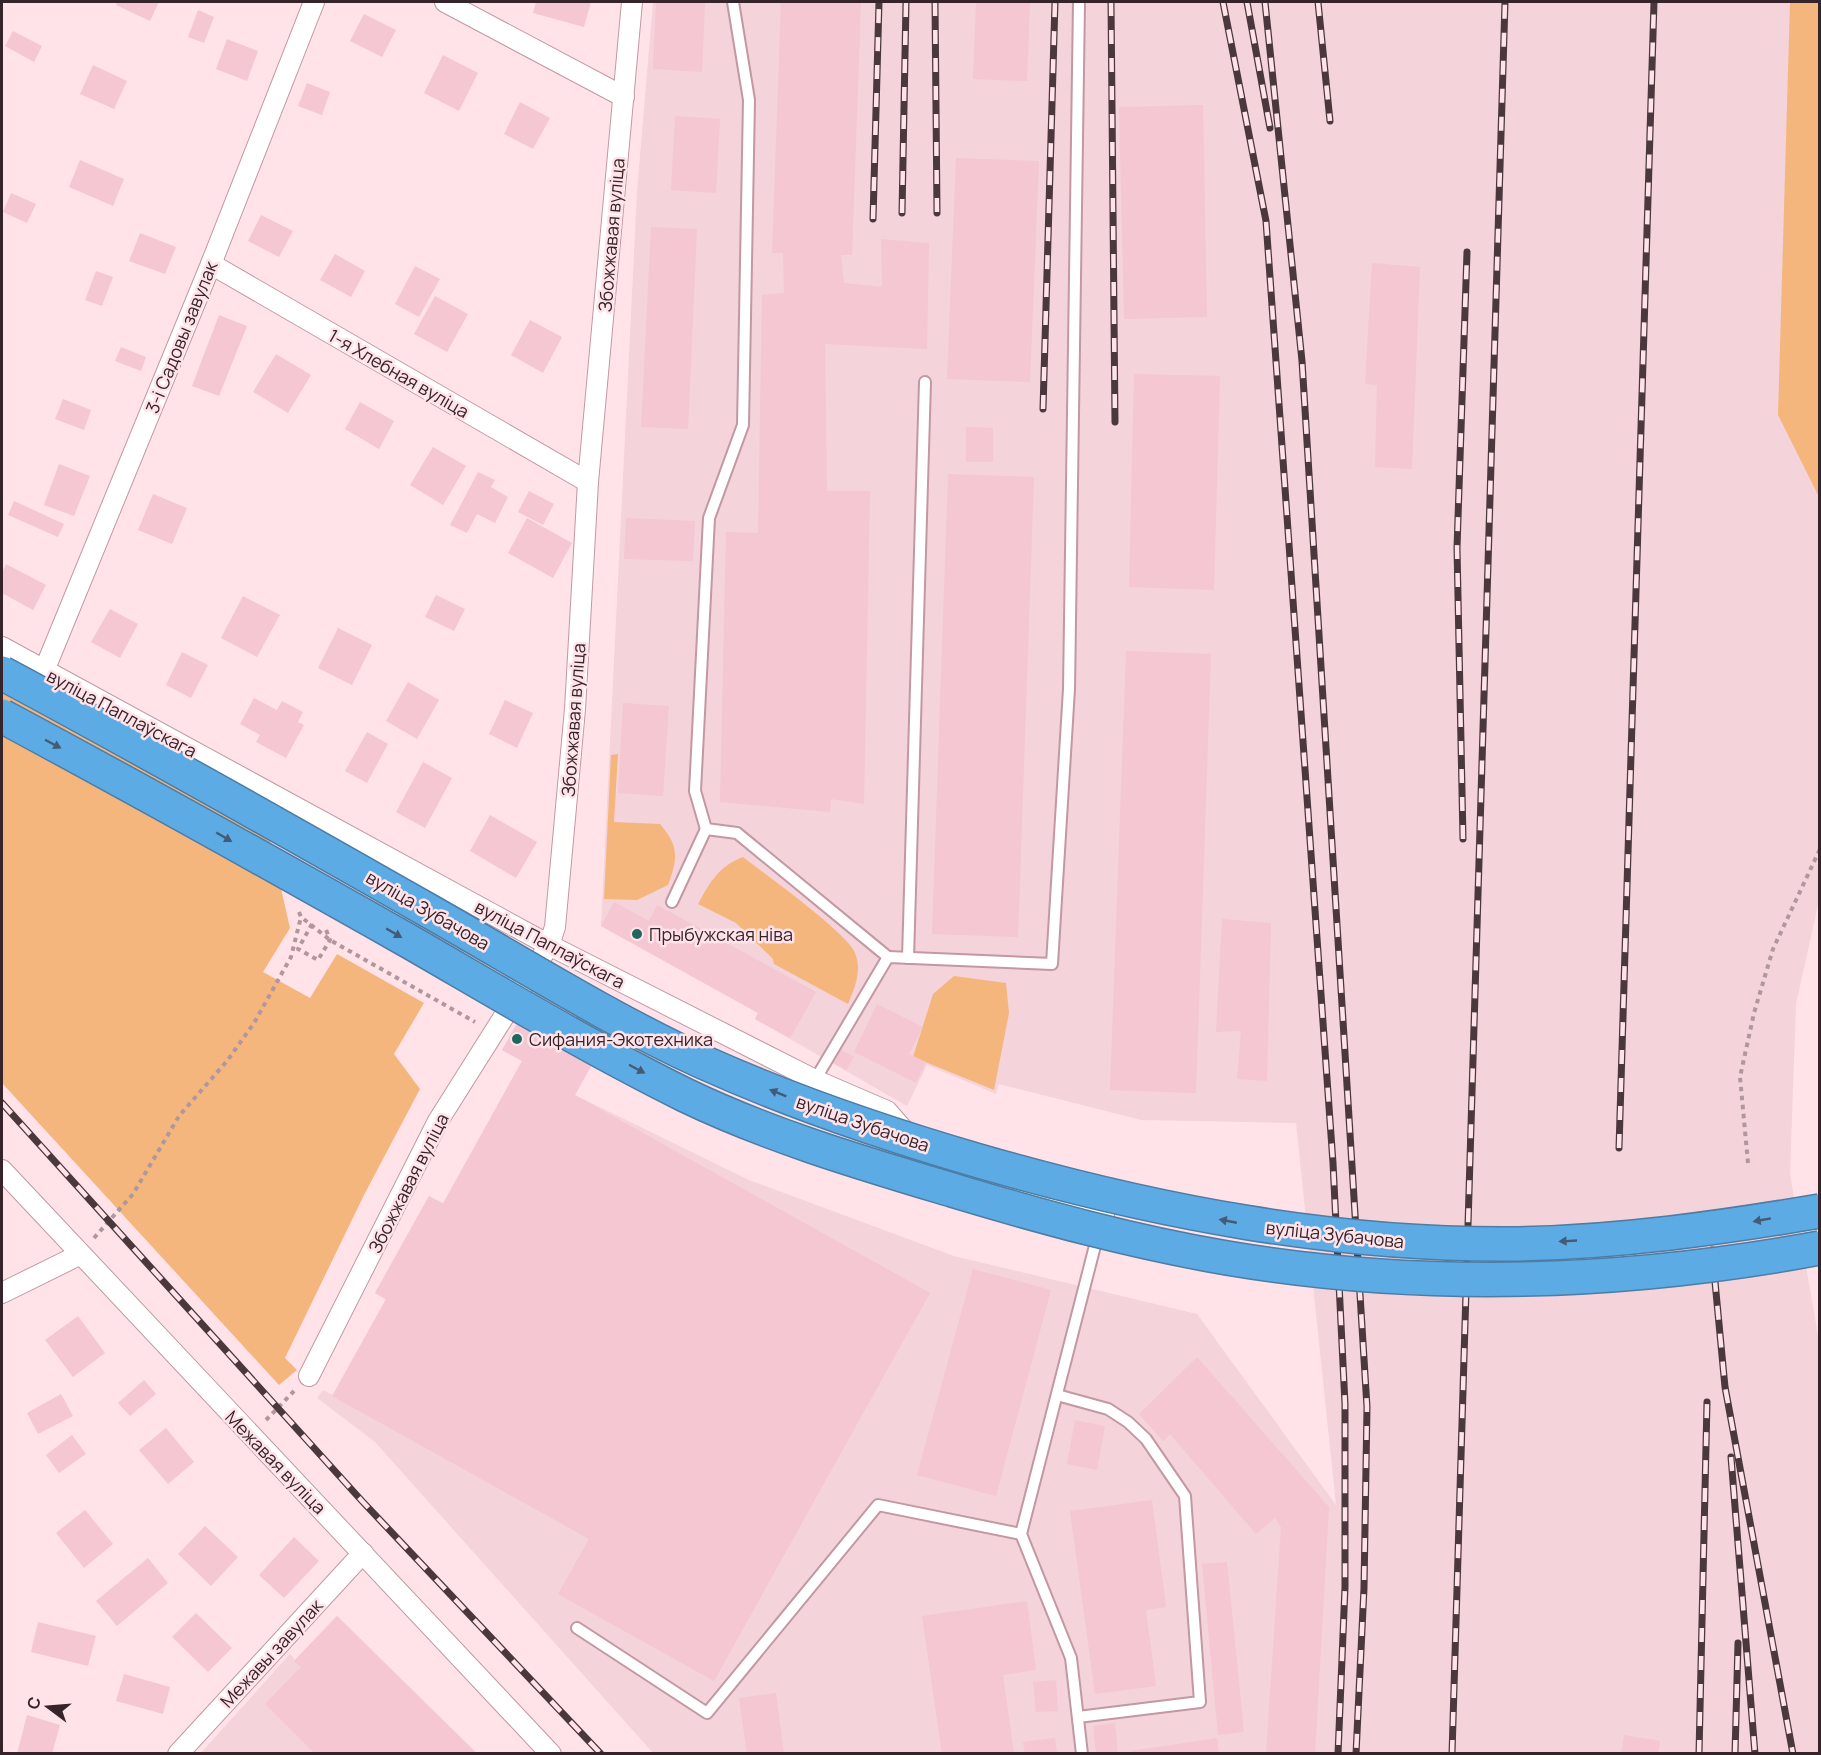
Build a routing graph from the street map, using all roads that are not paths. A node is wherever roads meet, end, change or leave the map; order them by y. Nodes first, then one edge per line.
1 (314, 2) edge
2 (445, 2) edge
3 (632, 2) edge
4 (733, 2) edge
5 (1079, 2) edge
6 (624, 97) junction
7 (211, 264) junction
8 (925, 382) dead end
9 (588, 482) junction
10 (2, 646) edge
11 (44, 670) junction
12 (2, 673) edge
13 (2, 716) edge
14 (706, 829) junction
15 (672, 902) dead end
16 (549, 945) junction
17 (888, 957) junction
18 (908, 958) junction
19 (814, 1080) junction
20 (2, 1170) edge
21 (1820, 1211) edge
22 (1104, 1214) joint
23 (1820, 1248) edge
24 (79, 1255) junction
25 (2, 1293) edge
26 (309, 1376) road end
27 (1057, 1395) junction
28 (1021, 1534) junction
29 (363, 1553) junction
30 (577, 1628) dead end
31 (1078, 1717) junction
32 (178, 1754) edge
33 (551, 1754) edge
34 (1082, 1754) edge

1 - 7 street, 3-і Садовы завулак
2 - 6 street
3 - 6 street, Збожжавая вуліца
4 - 14 lane
5 - 18 lane
6 - 9 street, Збожжавая вуліца
7 - 9 street, 1-я Хлебная вуліца
7 - 11 street, 3-і Садовы завулак
8 - 18 lane
9 - 16 street, Збожжавая вуліца
10 - 11 street, вуліца Паплаўскага
11 - 16 street, вуліца Паплаўскага
21 -> 12 highway, вуліца Зубачова, bridge
13 -> 23 highway, вуліца Зубачова, bridge
14 - 15 lane
14 - 17 lane
16 - 19 street, вуліца Паплаўскага
16 - 26 street, Збожжавая вуліца
17 - 18 lane
17 - 19 lane
19 - 22 street, вуліца Паплаўскага
20 - 24 street, Межавая вуліца
22 - 27 lane
24 - 25 street
24 - 29 street, Межавая вуліца
27 - 28 lane
27 - 31 lane
28 - 30 lane
28 - 31 lane
29 - 32 street, Межавы завулак
29 - 33 street, Межавая вуліца
31 - 34 lane

